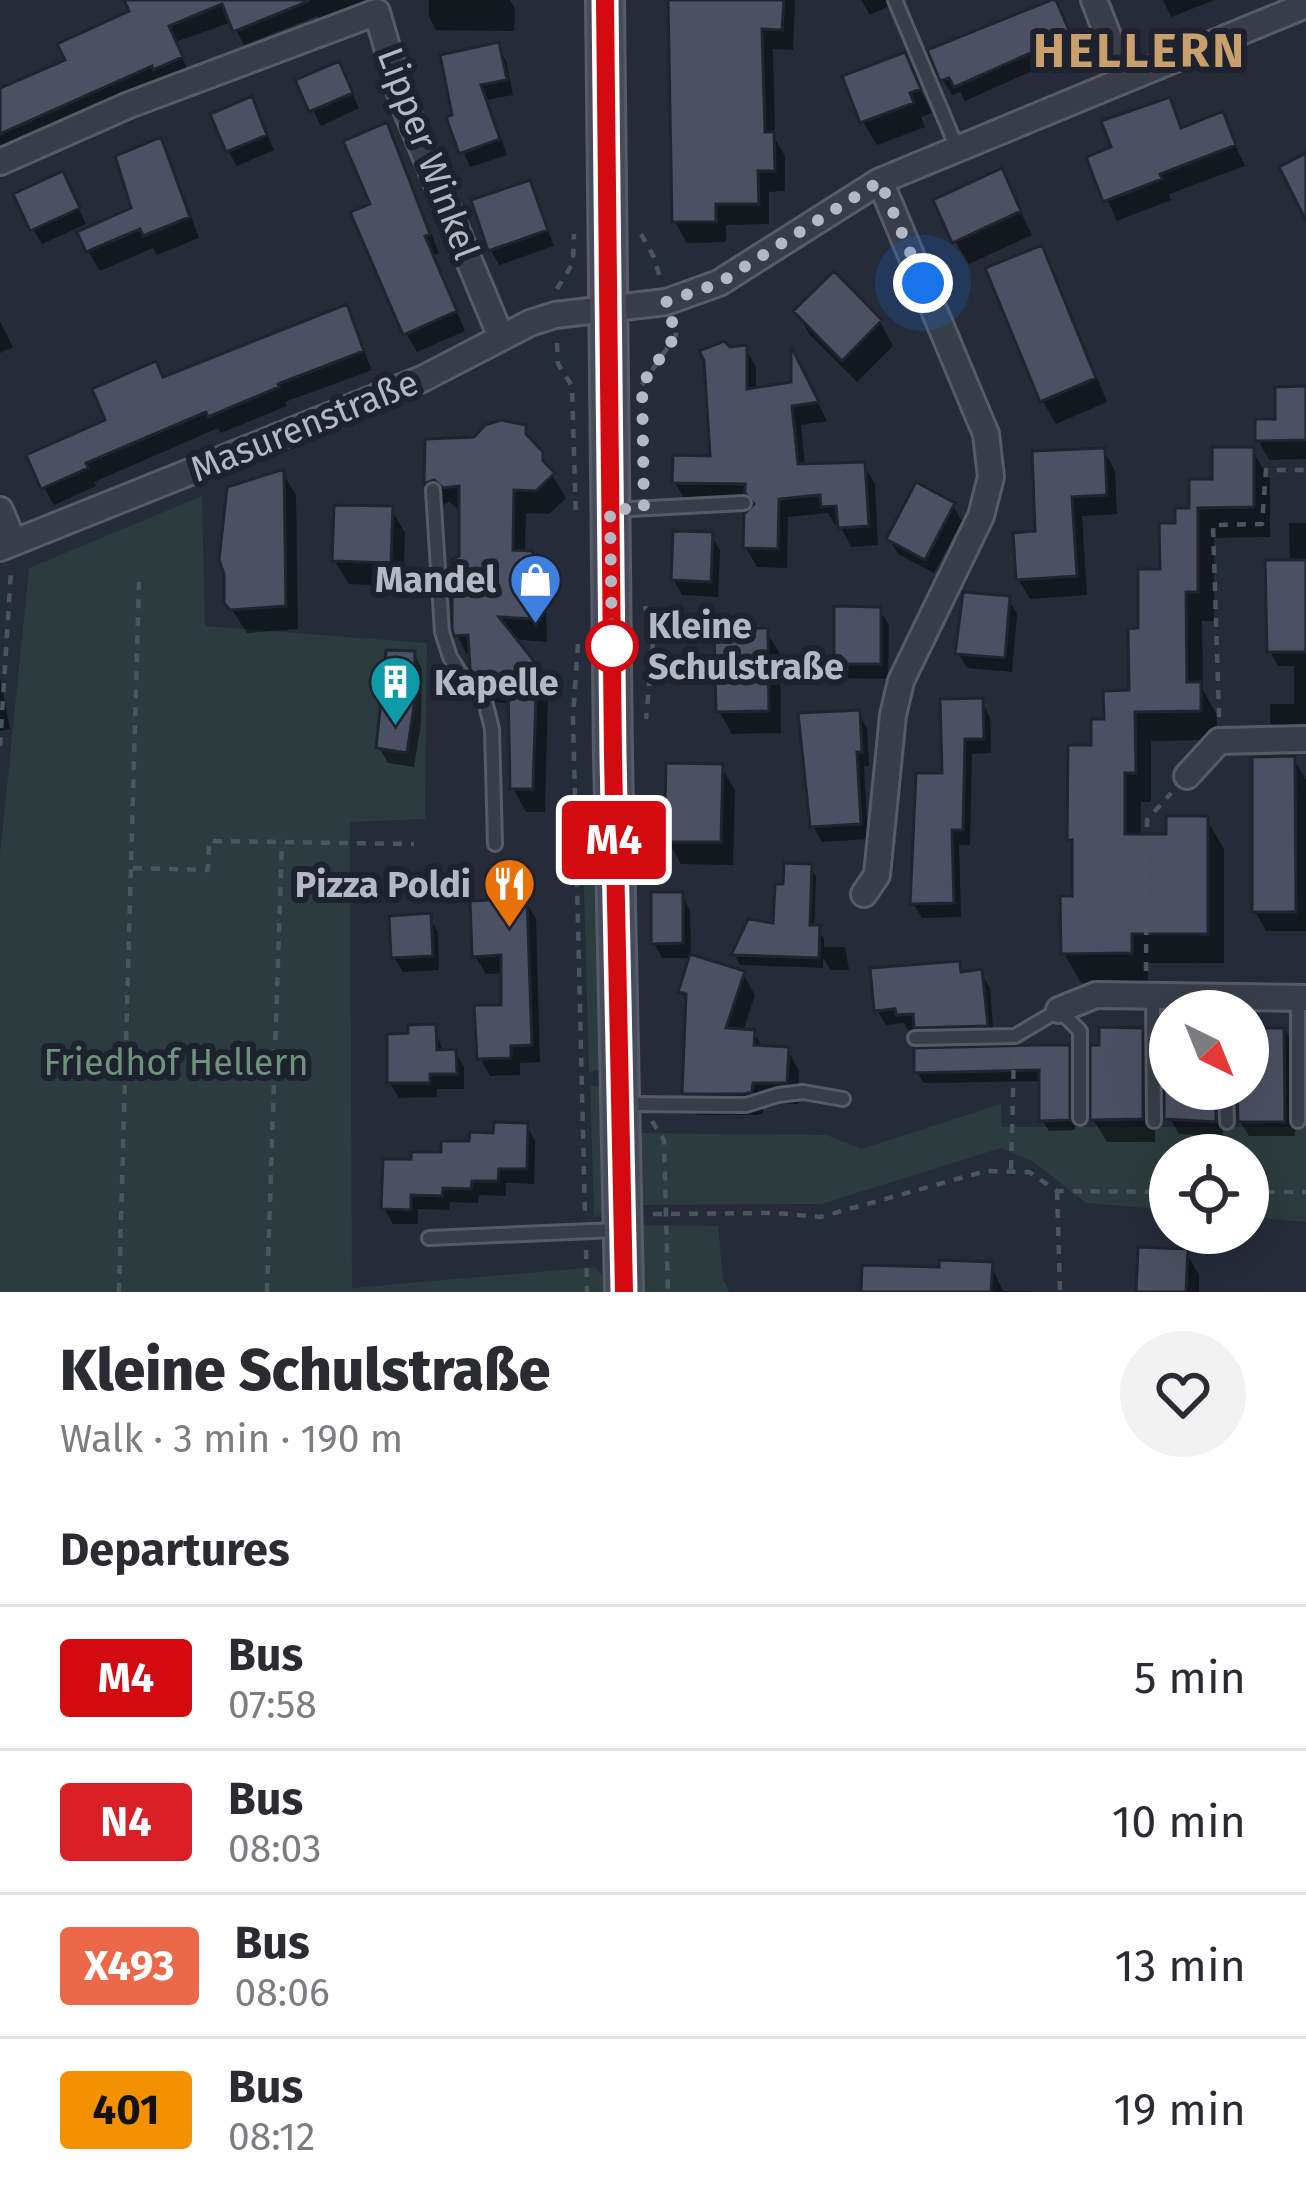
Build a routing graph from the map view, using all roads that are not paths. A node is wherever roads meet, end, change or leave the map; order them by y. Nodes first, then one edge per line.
1 (605, 0) edge
2 (895, 0) edge
3 (1094, 0) edge
4 (1306, 4) edge
5 (1124, 77) junction
6 (957, 148) junction
7 (0, 162) edge
8 (880, 181) junction
9 (608, 308) junction
10 (501, 337) junction
11 (434, 490) dead end
12 (744, 503) dead end
13 (0, 510) edge
14 (610, 510) junction
15 (7, 544) edge
16 (1306, 739) edge
17 (1187, 776) road end
18 (495, 844) dead end
19 (864, 894) dead end
20 (1149, 995) edge
21 (1302, 998) edge
22 (1269, 1001) edge
23 (1059, 1010) junction
24 (915, 1038) dead end
25 (843, 1099) dead end
26 (634, 1104) junction
27 (1154, 1110) edge
28 (1227, 1110) edge
29 (1080, 1118) dead end
30 (1154, 1121) dead end
31 (1298, 1121) dead end
32 (1227, 1122) dead end
33 (623, 1222) junction
34 (429, 1238) dead end
35 (624, 1292) edge

1 - 9 main road
2 - 6 lane
3 - 5 street
4 - 5 street
5 - 6 street
6 - 8 street
7 - 10 street, Lipper Winkel
8 - 9 street
8 - 19 street
9 - 10 street, Masurenstraße
9 - 14 main road
10 - 15 street, Masurenstraße
11 - 18 lane
12 - 14 lane
13 - 15 street
14 - 26 main road
16 - 17 street
20 - 23 street
21 - 22 street
21 - 31 lane
23 - 24 lane
23 - 29 lane
25 - 26 lane
26 - 33 main road
27 - 30 lane
28 - 32 lane
33 - 34 lane
33 - 35 main road

